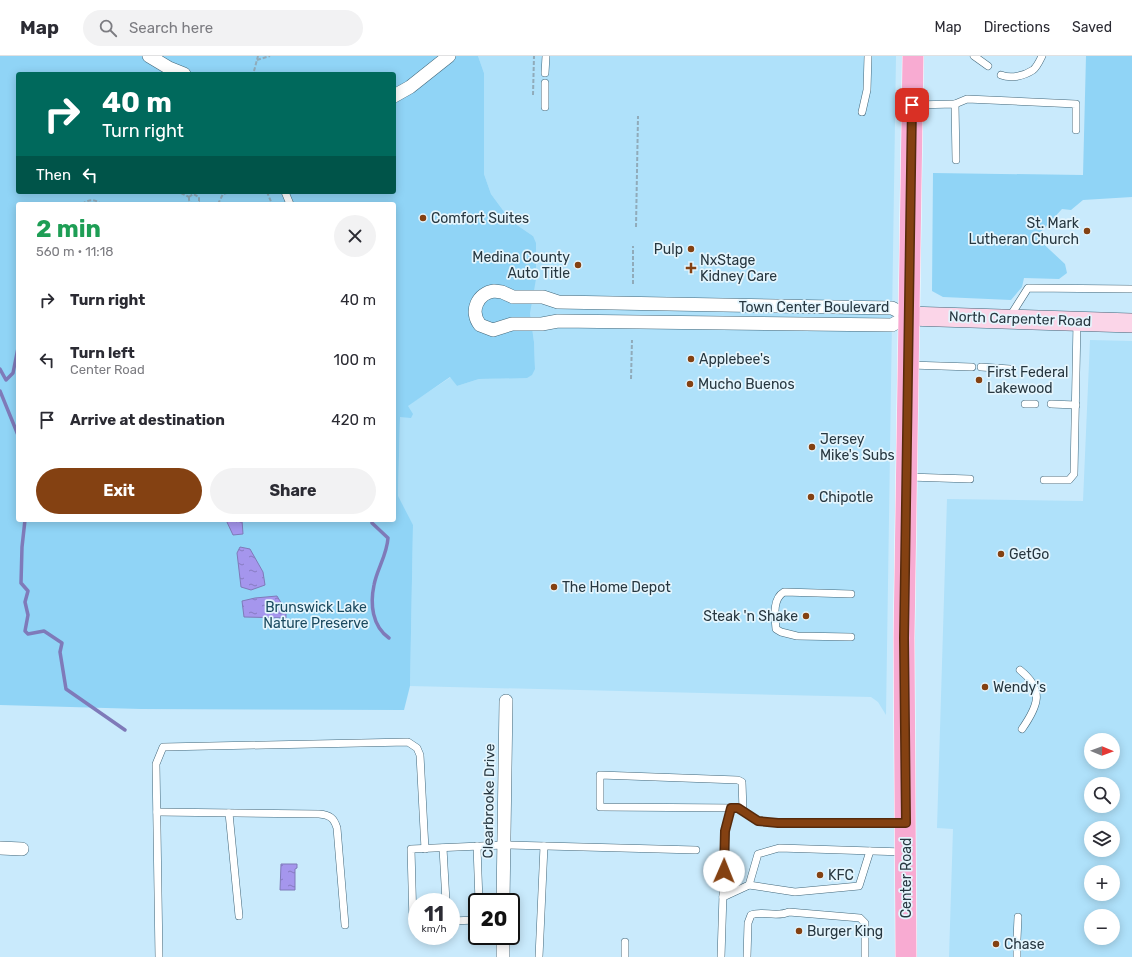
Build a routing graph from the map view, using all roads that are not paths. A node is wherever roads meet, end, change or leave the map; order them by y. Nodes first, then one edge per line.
1 (148, 56) edge
2 (449, 56) edge
3 (546, 56) edge
4 (868, 56) edge
5 (913, 56) edge
6 (974, 56) edge
7 (1042, 56) edge
8 (988, 66) dead end
9 (167, 71) edge
10 (545, 73) dead end
11 (1001, 75) dead end
12 (545, 83) dead end
13 (396, 95) edge
14 (955, 104) junction
15 (912, 105) junction
16 (545, 107) dead end
17 (862, 112) dead end
18 (1076, 130) dead end
19 (956, 160) dead end
20 (1132, 289) edge
21 (908, 316) junction
22 (1008, 318) junction
23 (1077, 322) junction
24 (1132, 323) edge
25 (908, 365) junction
26 (972, 367) dead end
27 (981, 367) dead end
28 (1010, 368) dead end
29 (1025, 404) dead end
30 (1035, 404) dead end
31 (1051, 404) dead end
32 (1076, 405) junction
33 (907, 477) junction
34 (970, 479) dead end
35 (1044, 480) dead end
36 (852, 594) dead end
37 (851, 637) dead end
38 (1020, 670) dead end
39 (506, 701) dead end
40 (1022, 729) dead end
41 (731, 808) junction
42 (743, 811) junction
43 (157, 812) junction
44 (229, 813) junction
45 (906, 823) junction
46 (504, 845) junction
47 (477, 846) junction
48 (544, 846) junction
49 (0, 848) edge
50 (443, 848) junction
51 (22, 849) dead end
52 (424, 849) junction
53 (696, 850) dead end
54 (870, 851) junction
55 (906, 852) junction
56 (749, 885) junction
57 (412, 893) edge
58 (446, 893) edge
59 (479, 893) edge
60 (503, 893) edge
61 (723, 897) junction
62 (240, 916) dead end
63 (1018, 917) dead end
64 (345, 925) dead end
65 (1017, 938) dead end
66 (625, 942) dead end
67 (503, 945) edge
68 (159, 957) edge
69 (503, 957) edge
70 (539, 957) edge
71 (625, 957) edge
72 (721, 957) edge
73 (747, 957) edge
74 (865, 957) edge
75 (906, 957) edge

1 - 9 street
2 - 13 street
3 - 10 lane
4 - 17 lane
5 - 15 main road, Center Road
6 - 8 lane
7 - 11 lane
12 - 16 lane
14 - 15 lane
14 - 18 lane
14 - 19 lane
15 - 21 main road, Center Road
20 - 22 lane
21 - 21 street, Town Center Boulevard
21 - 22 street, North Carpenter Road
21 - 25 main road, Center Road
22 - 23 street, North Carpenter Road
23 - 24 street, North Carpenter Road
23 - 32 lane
25 - 26 lane
25 - 33 main road, Center Road
27 - 28 lane
29 - 30 lane
31 - 32 lane
32 - 35 lane
33 - 34 lane
33 - 45 main road, Center Road
36 - 37 lane
38 - 40 lane
39 - 46 street, Clearbrooke Drive
41 - 42 lane
41 - 42 lane
41 - 61 lane
42 - 45 lane
43 - 44 lane
43 - 52 lane
43 - 68 lane
44 - 62 lane
44 - 64 lane
45 - 55 main road, Center Road
46 - 47 lane
46 - 48 lane
46 - 60 street, Clearbrooke Drive
47 - 50 lane
47 - 59 lane
48 - 53 lane
48 - 70 lane
49 - 51 street
50 - 52 lane
50 - 58 lane
52 - 57 lane
54 - 55 lane
54 - 56 lane
54 - 56 lane
55 - 75 main road, Center Road
56 - 61 lane
61 - 72 lane
63 - 65 lane
66 - 71 lane
67 - 69 street
73 - 74 lane

